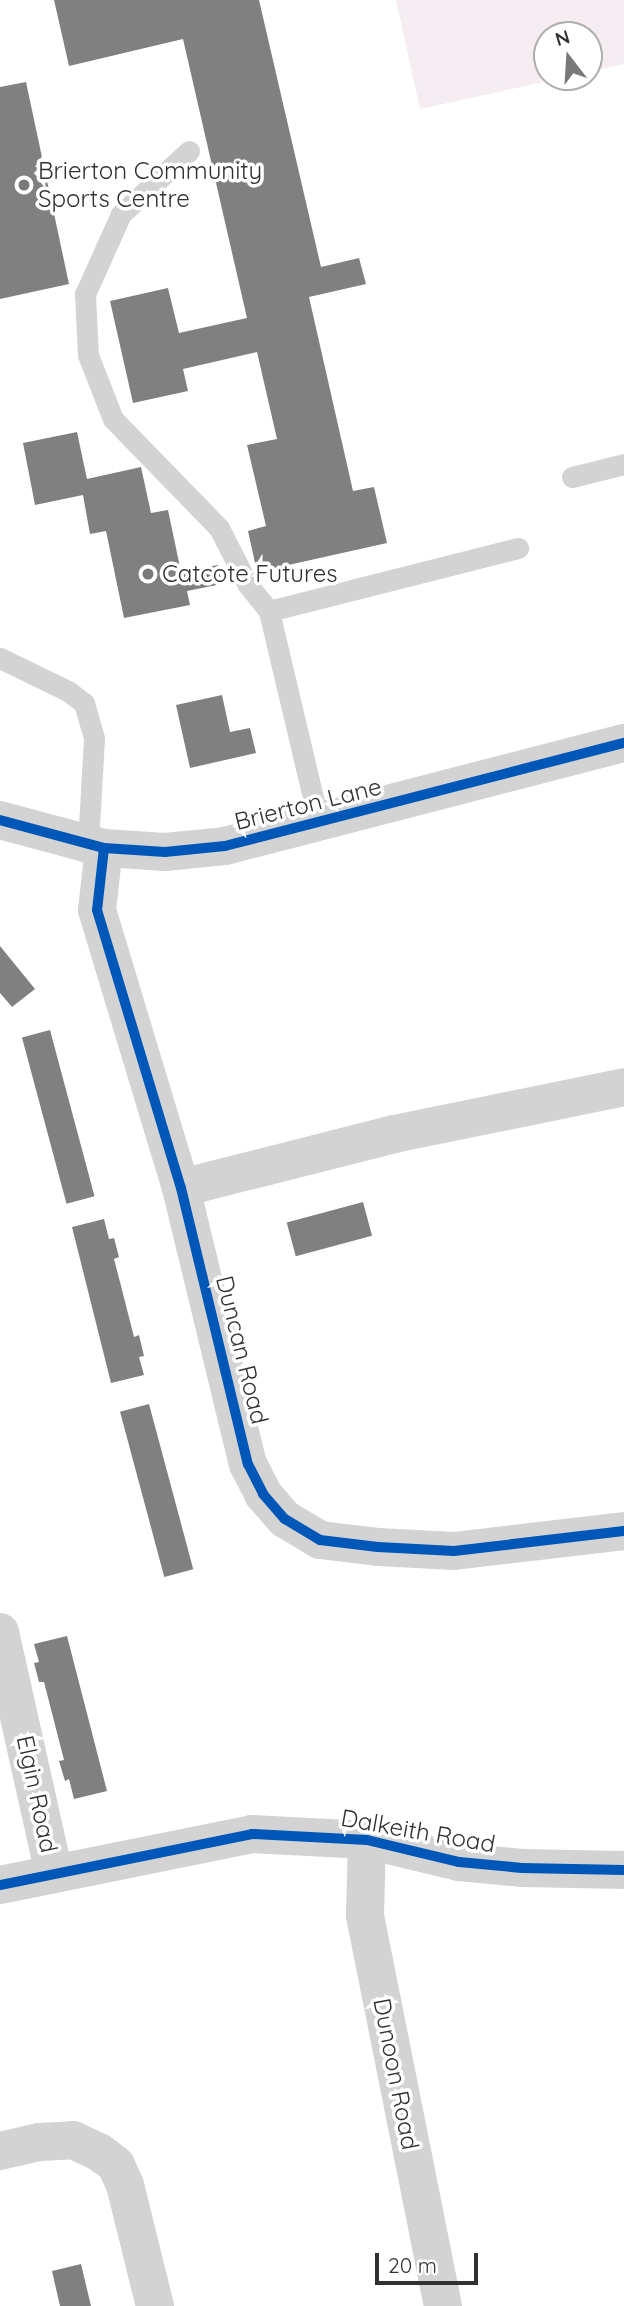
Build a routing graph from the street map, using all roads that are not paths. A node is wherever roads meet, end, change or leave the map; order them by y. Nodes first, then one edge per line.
1 (189, 151) dead end
2 (624, 464) edge
3 (572, 477) dead end
4 (518, 548) dead end
5 (269, 611) junction
6 (0, 658) edge
7 (624, 743) edge
8 (0, 820) edge
9 (320, 823) junction
10 (96, 846) junction
11 (624, 1087) edge
12 (181, 1188) junction
13 (623, 1537) edge
14 (0, 1632) edge
15 (367, 1840) junction
16 (624, 1870) edge
17 (54, 1874) junction
18 (0, 1885) edge
19 (0, 2151) edge
20 (155, 2306) edge
21 (443, 2306) edge

1 - 5 lane
2 - 3 lane
4 - 5 lane
5 - 9 lane
6 - 10 lane
7 - 9 street, Brierton Lane
8 - 10 street, Brierton Lane
9 - 10 street, Brierton Lane
10 - 12 street, Duncan Road
11 - 12 street
12 - 13 street, Duncan Road
14 - 17 street, Elgin Road
15 - 16 street, Dalkeith Road
15 - 17 street, Dalkeith Road
15 - 21 street, Dunoon Road
17 - 18 street, Dalkeith Road
19 - 20 street

